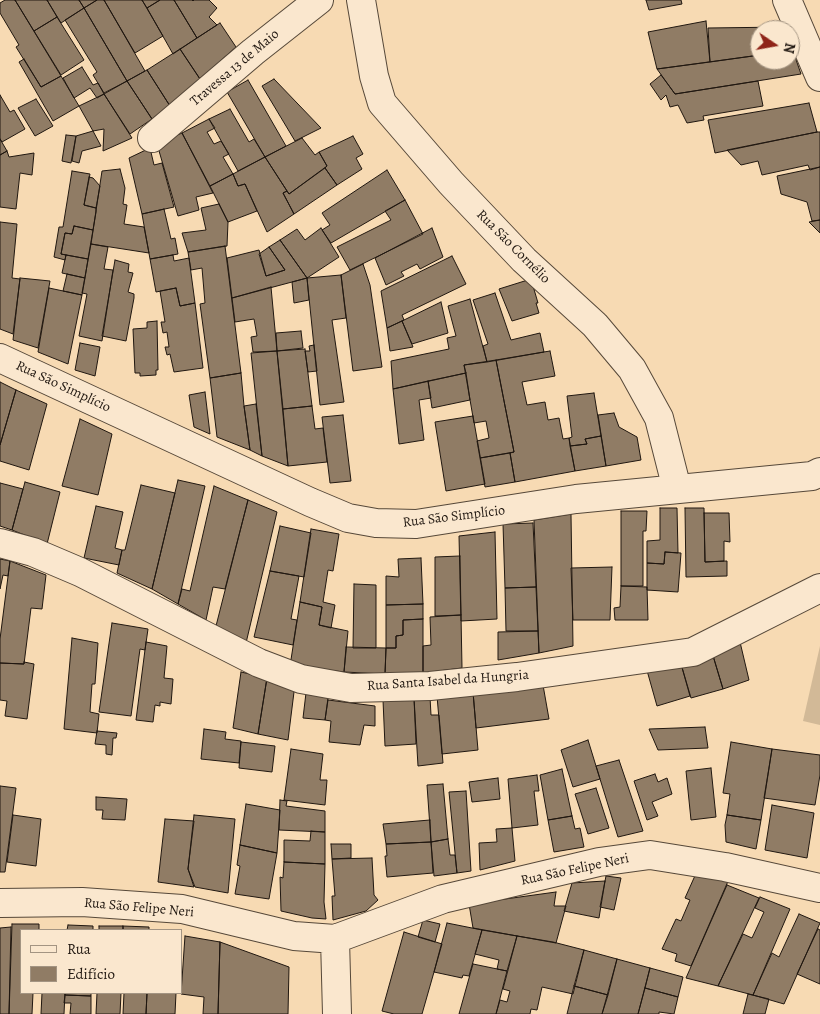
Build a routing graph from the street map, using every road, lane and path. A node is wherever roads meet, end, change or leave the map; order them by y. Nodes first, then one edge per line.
1 (320, 0) edge
2 (361, 0) edge
3 (787, 0) edge
4 (820, 77) edge
5 (152, 138) dead end
6 (0, 358) edge
7 (820, 472) edge
8 (678, 489) junction
9 (0, 543) edge
10 (820, 588) edge
11 (820, 888) edge
12 (0, 903) edge
13 (335, 939) junction
14 (337, 1014) edge

1 - 5 street, Travessa 13 de Maio
2 - 8 street, Rua São Cornélio
3 - 4 street
6 - 8 street, Rua São Simplício
7 - 8 street, Rua São Simplício
9 - 10 street, Rua Santa Isabel da Hungria
11 - 13 street, Rua São Felipe Neri
12 - 13 street, Rua São Felipe Neri
13 - 14 street

